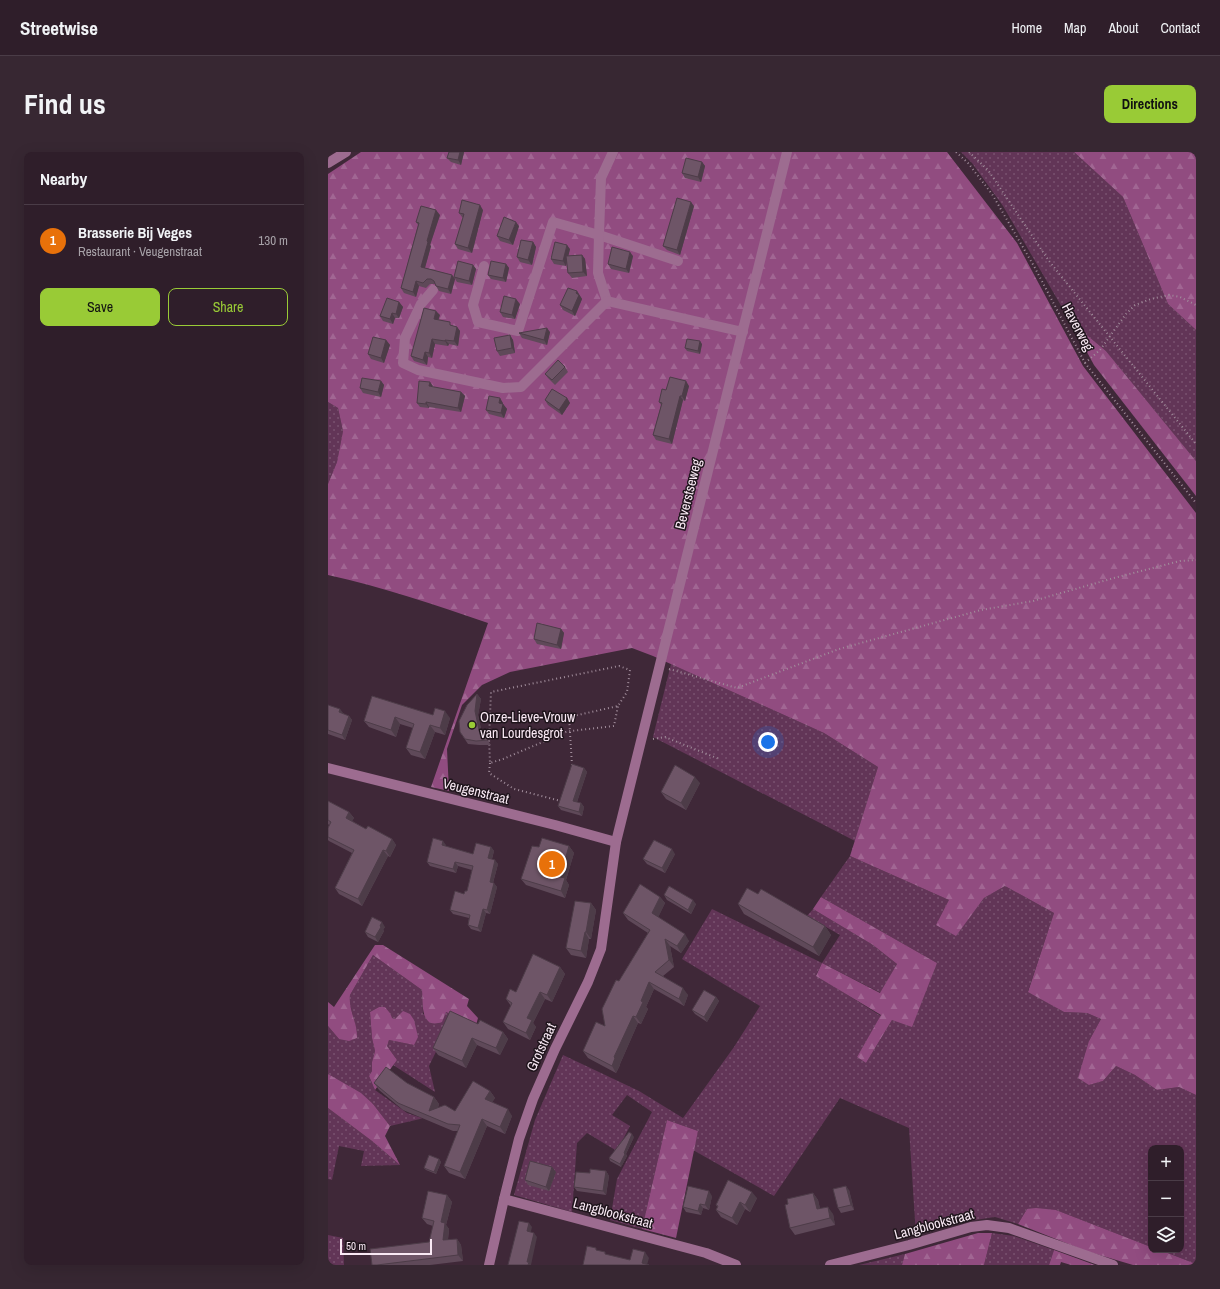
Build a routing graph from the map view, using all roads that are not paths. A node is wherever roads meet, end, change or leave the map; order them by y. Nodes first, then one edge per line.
1 (346, 152) edge
2 (613, 152) edge
3 (787, 152) edge
4 (328, 163) edge
5 (599, 235) junction
6 (678, 261) dead end
7 (484, 266) dead end
8 (433, 290) dead end
9 (607, 301) junction
10 (743, 332) junction
11 (328, 768) edge
12 (616, 842) junction
13 (504, 1199) junction
14 (489, 1265) edge
15 (736, 1265) edge
16 (830, 1265) edge
17 (1113, 1265) edge

1 - 4 street
2 - 5 street
3 - 10 street, Beverstseweg
5 - 6 street
5 - 7 street
5 - 9 street
8 - 9 street
9 - 10 street
10 - 12 street, Beverstseweg
11 - 12 street, Veugenstraat
12 - 13 street, Grotstraat
13 - 14 street, Grotstraat
13 - 15 street, Langblookstraat
16 - 17 street, Langblookstraat

